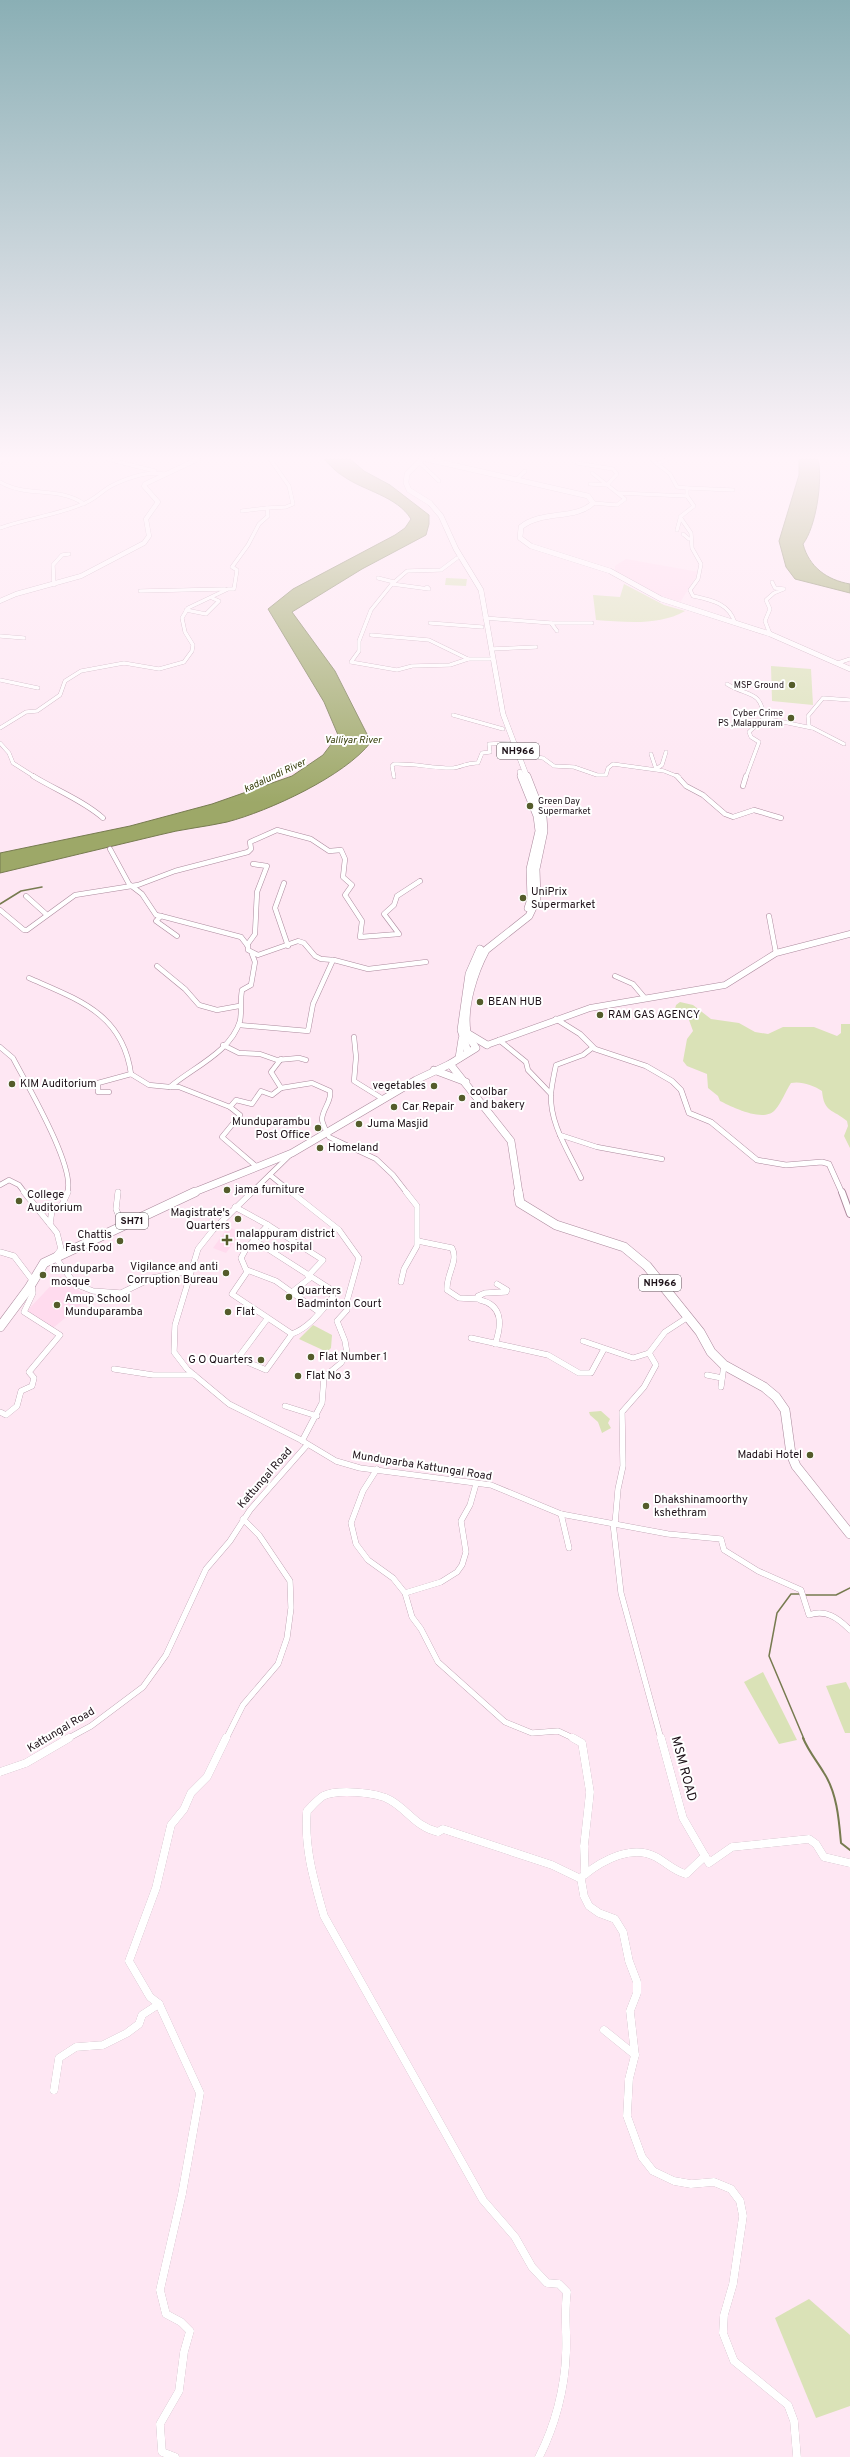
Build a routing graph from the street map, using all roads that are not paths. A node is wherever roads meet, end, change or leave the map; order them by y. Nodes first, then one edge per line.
1 (53, 574) edge
2 (85, 574) edge
3 (237, 574) edge
4 (404, 574) edge
5 (467, 574) edge
6 (471, 574) edge
7 (615, 574) edge
8 (702, 574) edge
9 (378, 578) dead end
10 (772, 582) dead end
11 (393, 583) junction
12 (54, 585) junction
13 (426, 588) dead end
14 (228, 589) junction
15 (140, 591) dead end
16 (212, 598) junction
17 (0, 601) edge
18 (186, 610) junction
19 (485, 618) junction
20 (430, 623) dead end
21 (551, 623) junction
22 (592, 623) dead end
23 (735, 623) junction
24 (482, 627) junction
25 (557, 631) dead end
26 (770, 634) junction
27 (371, 635) dead end
28 (0, 636) edge
29 (24, 638) dead end
30 (536, 647) dead end
31 (491, 649) junction
32 (468, 659) junction
33 (490, 659) junction
34 (850, 659) edge
35 (838, 663) junction
36 (850, 669) edge
37 (0, 680) edge
38 (727, 684) dead end
39 (38, 688) dead end
40 (850, 700) edge
41 (453, 715) dead end
42 (764, 718) junction
43 (0, 727) edge
44 (812, 728) junction
45 (503, 729) junction
46 (0, 743) edge
47 (512, 743) junction
48 (844, 744) dead end
49 (666, 752) dead end
50 (651, 754) dead end
51 (656, 769) junction
52 (394, 777) dead end
53 (743, 786) dead end
54 (103, 818) dead end
55 (781, 818) dead end
56 (110, 850) dead end
57 (253, 864) dead end
58 (420, 881) dead end
59 (284, 883) dead end
60 (132, 886) junction
61 (26, 896) dead end
62 (0, 910) edge
63 (46, 914) junction
64 (161, 916) junction
65 (769, 916) dead end
66 (850, 934) edge
67 (177, 936) dead end
68 (247, 944) junction
69 (288, 946) junction
70 (776, 953) junction
71 (252, 954) junction
72 (333, 960) junction
73 (426, 962) dead end
74 (157, 966) dead end
75 (616, 976) dead end
76 (29, 978) dead end
77 (644, 997) junction
78 (239, 1006) junction
79 (556, 1019) junction
80 (240, 1024) junction
81 (465, 1036) junction
82 (354, 1037) dead end
83 (499, 1040) junction
84 (486, 1044) junction
85 (223, 1046) junction
86 (0, 1047) edge
87 (476, 1048) junction
88 (592, 1048) junction
89 (468, 1052) junction
90 (459, 1058) junction
91 (281, 1060) junction
92 (306, 1060) dead end
93 (450, 1064) junction
94 (434, 1070) junction
95 (132, 1074) junction
96 (466, 1082) junction
97 (170, 1087) junction
98 (281, 1088) junction
99 (109, 1092) dead end
100 (550, 1094) junction
101 (383, 1099) junction
102 (230, 1107) junction
103 (328, 1132) junction
104 (560, 1135) junction
105 (292, 1153) junction
106 (662, 1159) dead end
107 (257, 1167) junction
108 (270, 1175) junction
109 (581, 1178) dead end
110 (0, 1185) edge
111 (118, 1192) dead end
112 (235, 1208) junction
113 (850, 1214) edge
114 (50, 1224) junction
115 (268, 1224) junction
116 (123, 1226) junction
117 (254, 1240) junction
118 (418, 1241) junction
119 (0, 1252) edge
120 (55, 1257) junction
121 (247, 1270) junction
122 (190, 1272) junction
123 (309, 1277) junction
124 (32, 1282) junction
125 (401, 1282) dead end
126 (497, 1284) dead end
127 (292, 1292) junction
128 (479, 1299) junction
129 (319, 1312) junction
130 (688, 1317) junction
131 (267, 1319) junction
132 (0, 1327) edge
133 (292, 1334) junction
134 (471, 1338) dead end
135 (583, 1341) dead end
136 (495, 1344) junction
137 (604, 1349) junction
138 (649, 1353) junction
139 (724, 1365) junction
140 (114, 1370) dead end
141 (194, 1375) junction
142 (707, 1375) dead end
143 (722, 1378) junction
144 (721, 1387) dead end
145 (285, 1406) dead end
146 (0, 1412) edge
147 (317, 1416) junction
148 (305, 1443) junction
149 (377, 1469) junction
150 (476, 1484) junction
151 (561, 1514) junction
152 (243, 1519) junction
153 (614, 1523) junction
154 (850, 1534) edge
155 (569, 1548) dead end
156 (406, 1593) junction
157 (850, 1630) edge
158 (0, 1772) edge
159 (705, 1856) junction
160 (850, 1863) edge
161 (583, 1876) junction
162 (159, 2004) junction
163 (604, 2030) dead end
164 (635, 2055) junction
165 (54, 2090) dead end
166 (175, 2457) edge
167 (539, 2457) edge
168 (797, 2457) edge

1 - 12 street
2 - 12 main road
3 - 14 street
4 - 11 street
5 - 24 main road, NH966
6 - 19 main road, NH966
7 - 23 main road
8 - 23 street
9 - 11 street
10 - 26 street
11 - 13 street
11 - 32 street
12 - 17 main road
14 - 15 street
14 - 16 street
16 - 18 street
16 - 18 street
18 - 43 street
19 - 21 street
19 - 31 main road, NH966
20 - 24 street
21 - 22 street
21 - 25 street
23 - 26 main road
24 - 33 main road, NH966
26 - 35 main road
27 - 32 street
28 - 29 street
30 - 31 street
31 - 47 main road, NH966
32 - 33 street
33 - 45 main road, NH966
34 - 35 street
35 - 36 main road
37 - 39 street
38 - 42 street
40 - 44 street
41 - 45 street
42 - 44 street
42 - 53 street
44 - 48 street
45 - 47 main road, NH966
46 - 54 street
47 - 51 street
47 - 52 street
47 - 81 main road, NH966
49 - 51 street
50 - 51 street
51 - 55 street
56 - 60 street
57 - 68 street
58 - 60 street
59 - 69 street
60 - 63 street
60 - 64 street
61 - 63 street
62 - 63 street
64 - 67 street
64 - 68 street
65 - 70 street
66 - 70 main road
68 - 71 street
69 - 71 street
69 - 72 street
70 - 77 main road
71 - 78 street
72 - 73 street
72 - 80 street
74 - 78 street
75 - 77 street
76 - 95 street
77 - 79 main road
78 - 80 street
79 - 83 main road
79 - 88 street
80 - 85 street
81 - 84 main road
81 - 87 main road
81 - 89 main road, NH966
81 - 90 main road
82 - 101 street
83 - 84 main road
83 - 100 street
84 - 87 main road
85 - 91 street
85 - 97 street
86 - 114 street
87 - 89 main road
88 - 100 street
88 - 113 street
89 - 90 main road
90 - 93 main road
91 - 92 street
91 - 98 street
93 - 94 main road, SH71
93 - 96 main road, NH966
94 - 96 main road
94 - 101 main road, SH71
95 - 97 street
95 - 99 street
96 - 130 main road, NH966
97 - 102 street
98 - 102 street
98 - 103 street
100 - 104 street
101 - 103 main road, SH71
102 - 107 street
103 - 105 main road, SH71
103 - 118 street
104 - 106 street
104 - 109 street
105 - 107 main road, SH71
105 - 108 street, Kattungal Road
107 - 116 main road, SH71
108 - 112 street, Kattungal Road
108 - 147 street
110 - 114 street
111 - 116 street
112 - 115 street
112 - 122 street, Kattungal Road
114 - 120 street
115 - 117 street
115 - 123 street
116 - 120 main road, SH71
117 - 121 street
117 - 123 street
118 - 125 street
118 - 128 street
119 - 124 street
120 - 122 street
120 - 124 main road, SH71
121 - 127 street
121 - 131 street
122 - 141 street, Kattungal Road
123 - 127 street
123 - 129 street
124 - 132 main road, SH71
124 - 146 street
126 - 128 street
127 - 129 street
128 - 136 street
129 - 133 street
130 - 138 street
130 - 139 main road, NH966
131 - 133 street
131 - 133 street
134 - 136 street
135 - 137 street
136 - 137 street
137 - 138 street
138 - 153 street, MSM ROAD
139 - 143 street
139 - 154 main road, NH966
140 - 141 street
141 - 148 street, Kattungal Road
142 - 143 street
143 - 144 street
145 - 147 street
147 - 148 street
148 - 149 street, Munduparba Kattungal Road
148 - 152 street, Kattungal Road
149 - 150 street, Munduparba Kattungal Road
149 - 156 street
150 - 151 street, Munduparba Kattungal Road
150 - 156 street
151 - 153 street, Munduparba Kattungal Road
151 - 155 street
152 - 158 street, Kattungal Road
152 - 162 street
153 - 157 street, Munduparba Kattungal Road
153 - 159 street, MSM ROAD
156 - 161 street
159 - 160 street
159 - 161 street
161 - 164 street
161 - 167 street
162 - 165 street
162 - 166 street
163 - 164 street
164 - 168 street

